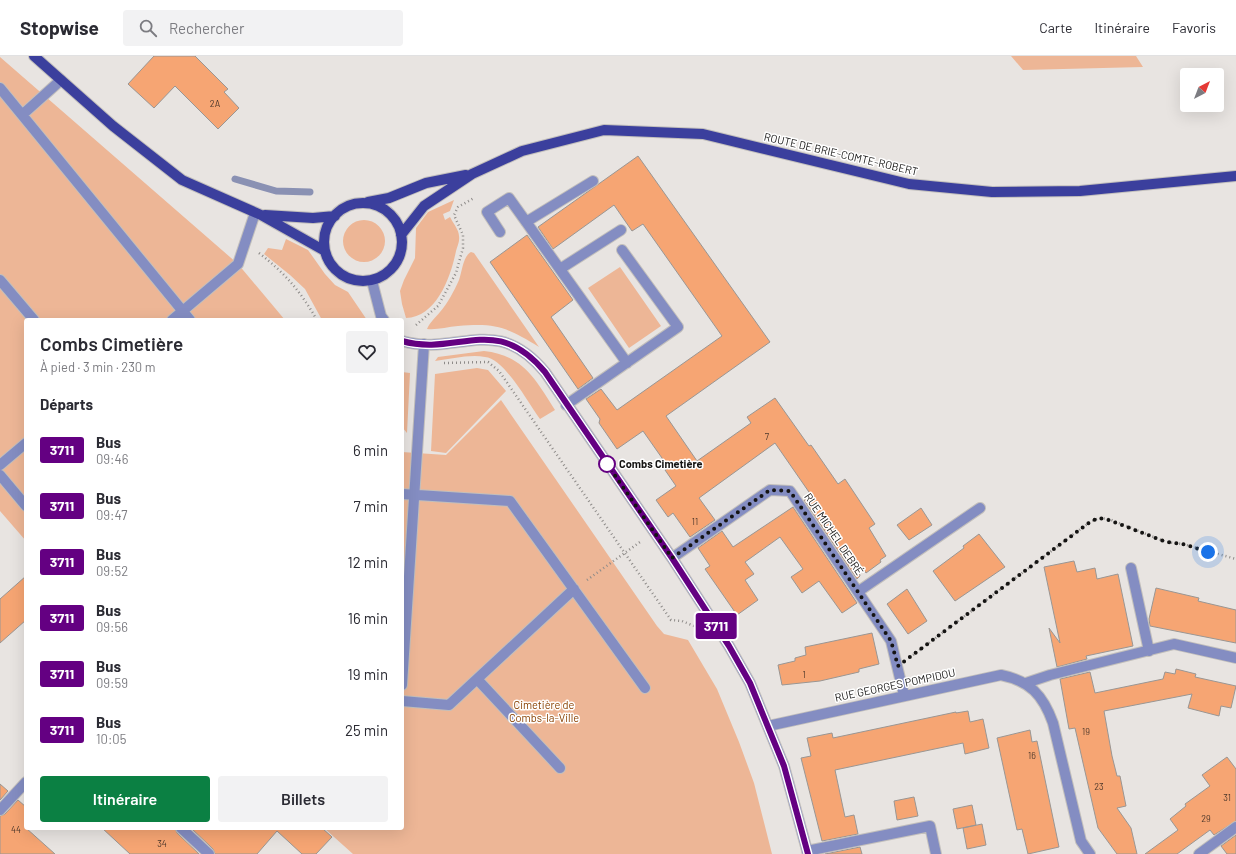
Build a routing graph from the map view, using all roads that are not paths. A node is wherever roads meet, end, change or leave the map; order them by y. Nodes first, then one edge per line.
1 (34, 56) edge
2 (61, 80) junction
3 (0, 88) edge
4 (22, 115) junction
5 (472, 174) junction
6 (1236, 176) edge
7 (593, 181) dead end
8 (365, 203) junction
9 (258, 214) junction
10 (335, 216) junction
11 (526, 222) junction
12 (621, 230) dead end
13 (500, 232) dead end
14 (401, 235) junction
15 (622, 250) dead end
16 (325, 251) junction
17 (560, 269) junction
18 (0, 280) edge
19 (372, 281) junction
20 (183, 311) junction
21 (32, 318) edge
22 (174, 318) edge
23 (188, 318) edge
24 (382, 318) edge
25 (404, 341) edge
26 (424, 344) junction
27 (627, 363) junction
28 (566, 405) junction
29 (24, 445) edge
30 (0, 465) edge
31 (0, 475) edge
32 (404, 494) edge
33 (414, 495) junction
34 (24, 504) edge
35 (980, 508) dead end
36 (672, 558) junction
37 (1130, 568) dead end
38 (574, 589) junction
39 (859, 591) junction
40 (1149, 651) junction
41 (404, 653) edge
42 (1236, 658) edge
43 (477, 679) junction
44 (1026, 683) junction
45 (646, 688) dead end
46 (904, 695) junction
47 (404, 701) edge
48 (768, 726) junction
49 (560, 768) dead end
50 (24, 784) edge
51 (0, 810) edge
52 (1236, 828) edge
53 (183, 830) edge
54 (808, 852) edge
55 (209, 854) edge
56 (936, 854) edge
57 (1090, 854) edge
58 (1199, 854) edge

1 - 2 main road
2 - 4 street
2 - 9 main road
3 - 4 street
4 - 20 street
5 - 6 main road, ROUTE DE BRIE-COMTE-ROBERT
5 - 8 main road, ROUTE DE BRIE-COMTE-ROBERT
5 - 14 main road, ROUTE DE BRIE-COMTE-ROBERT
7 - 11 street
8 - 10 main road
8 - 14 main road
9 - 10 main road
9 - 16 main road
9 - 20 street
10 - 16 main road
11 - 13 street
11 - 17 street
12 - 17 street
14 - 19 main road
15 - 27 street
16 - 19 main road
17 - 27 street
18 - 21 street
19 - 24 street
20 - 22 street
20 - 23 street
25 - 26 street
26 - 28 street
26 - 33 street
27 - 28 street
28 - 36 street
29 - 30 street
31 - 34 street
32 - 33 street
33 - 38 street
33 - 41 street
35 - 39 street
36 - 39 street, RUE MICHEL DEBRÉ
36 - 48 street
37 - 40 street
38 - 43 street
38 - 45 street
39 - 46 street, RUE MICHEL DEBRÉ
40 - 42 street
40 - 44 street
43 - 47 street
43 - 49 street
44 - 46 street, RUE GEORGES POMPIDOU
44 - 57 street, RUE GEORGES POMPIDOU
46 - 48 street, RUE GEORGES POMPIDOU
48 - 54 street
50 - 51 street
52 - 58 street
53 - 55 street
54 - 56 street

